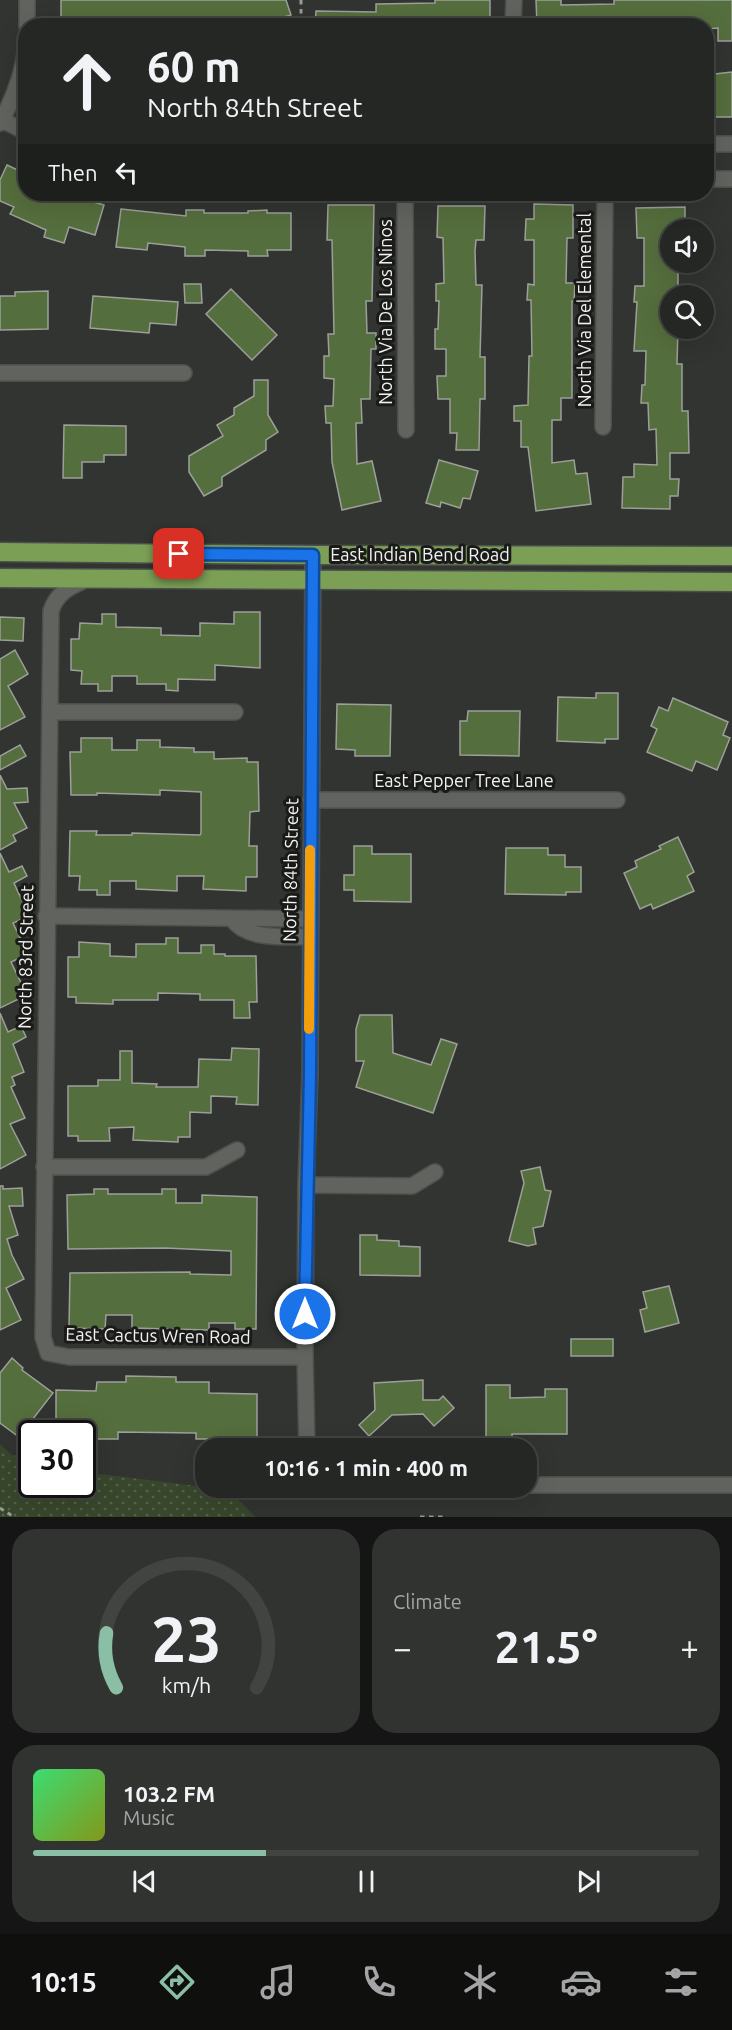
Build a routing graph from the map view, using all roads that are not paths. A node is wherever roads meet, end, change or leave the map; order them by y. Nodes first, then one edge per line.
1 (27, 0) edge
2 (514, 0) edge
3 (27, 18) edge
4 (513, 18) edge
5 (18, 81) edge
6 (1, 122) edge
7 (18, 129) edge
8 (714, 144) edge
9 (732, 144) edge
10 (714, 179) edge
11 (732, 179) edge
12 (405, 201) edge
13 (605, 201) edge
14 (0, 373) edge
15 (184, 373) dead end
16 (603, 427) dead end
17 (406, 430) dead end
18 (0, 552) edge
19 (313, 555) junction
20 (732, 556) edge
21 (0, 578) edge
22 (88, 579) junction
23 (313, 579) junction
24 (732, 582) edge
25 (50, 712) junction
26 (235, 712) dead end
27 (311, 800) junction
28 (617, 800) dead end
29 (46, 916) junction
30 (232, 919) junction
31 (309, 920) junction
32 (309, 937) junction
33 (237, 1150) dead end
34 (44, 1167) junction
35 (435, 1172) dead end
36 (306, 1185) junction
37 (48, 1353) joint
38 (305, 1357) junction
39 (307, 1438) edge
40 (537, 1485) edge
41 (732, 1485) edge

1 - 3 street
2 - 4 street
5 - 6 street
6 - 7 street
8 - 9 street
10 - 11 street
12 - 17 street, North Via De Los Ninos
13 - 16 street, North Via Del Elemental
14 - 15 street
18 - 19 main road, East Indian Bend Road
19 - 20 main road, East Indian Bend Road
19 - 23 street, North 84th Street
21 - 22 main road, East Indian Bend Road
22 - 23 main road, East Indian Bend Road
22 - 25 street, North 83rd Street
23 - 24 main road, East Indian Bend Road
23 - 27 street, North 84th Street
25 - 26 street
25 - 29 street, North 83rd Street
27 - 28 street, East Pepper Tree Lane
27 - 31 street, North 84th Street
29 - 30 street
29 - 34 street, North 83rd Street
30 - 31 street
30 - 32 street
31 - 32 street, North 84th Street
32 - 36 street, North 84th Street
33 - 34 street
34 - 37 street, North 83rd Street
35 - 36 street
36 - 38 street, North 84th Street
37 - 38 street, East Cactus Wren Road
38 - 39 street, North 84th Street
40 - 41 street

